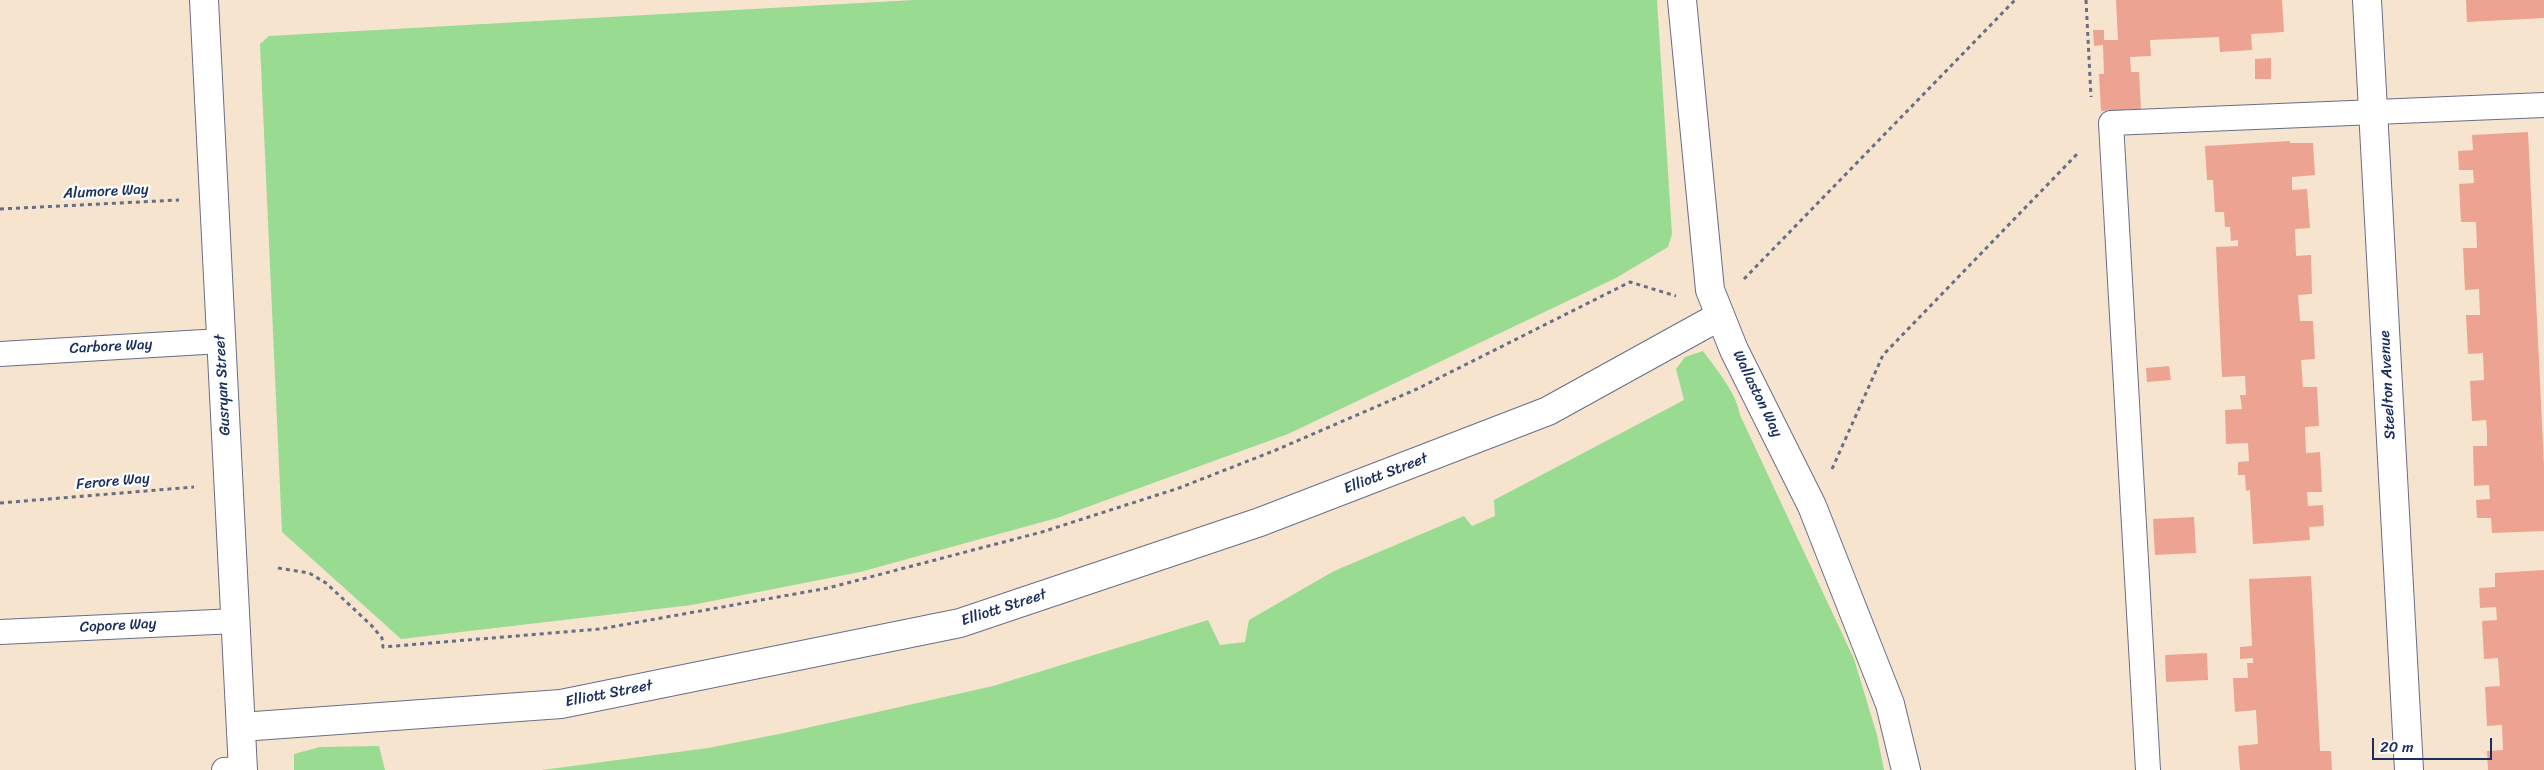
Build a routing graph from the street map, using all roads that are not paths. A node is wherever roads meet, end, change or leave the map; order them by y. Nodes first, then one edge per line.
1 (204, 0) edge
2 (1682, 0) edge
3 (2367, 0) edge
4 (2544, 105) edge
5 (2374, 112) junction
6 (1718, 312) junction
7 (221, 341) junction
8 (0, 354) edge
9 (236, 621) junction
10 (0, 632) edge
11 (241, 727) junction
12 (237, 770) edge
13 (1906, 770) edge
14 (2148, 770) edge
15 (2409, 770) edge

1 - 7 street, Gusryan Street
2 - 6 street, Wallaston Way
3 - 5 street, Steelton Avenue
4 - 5 lane
5 - 14 lane
5 - 15 street, Steelton Avenue
6 - 11 street, Elliott Street
6 - 13 street, Wallaston Way
7 - 8 lane, Carbore Way
7 - 9 street, Gusryan Street
9 - 10 lane, Copore Way
9 - 11 street, Gusryan Street
11 - 12 street, Gusryan Street

